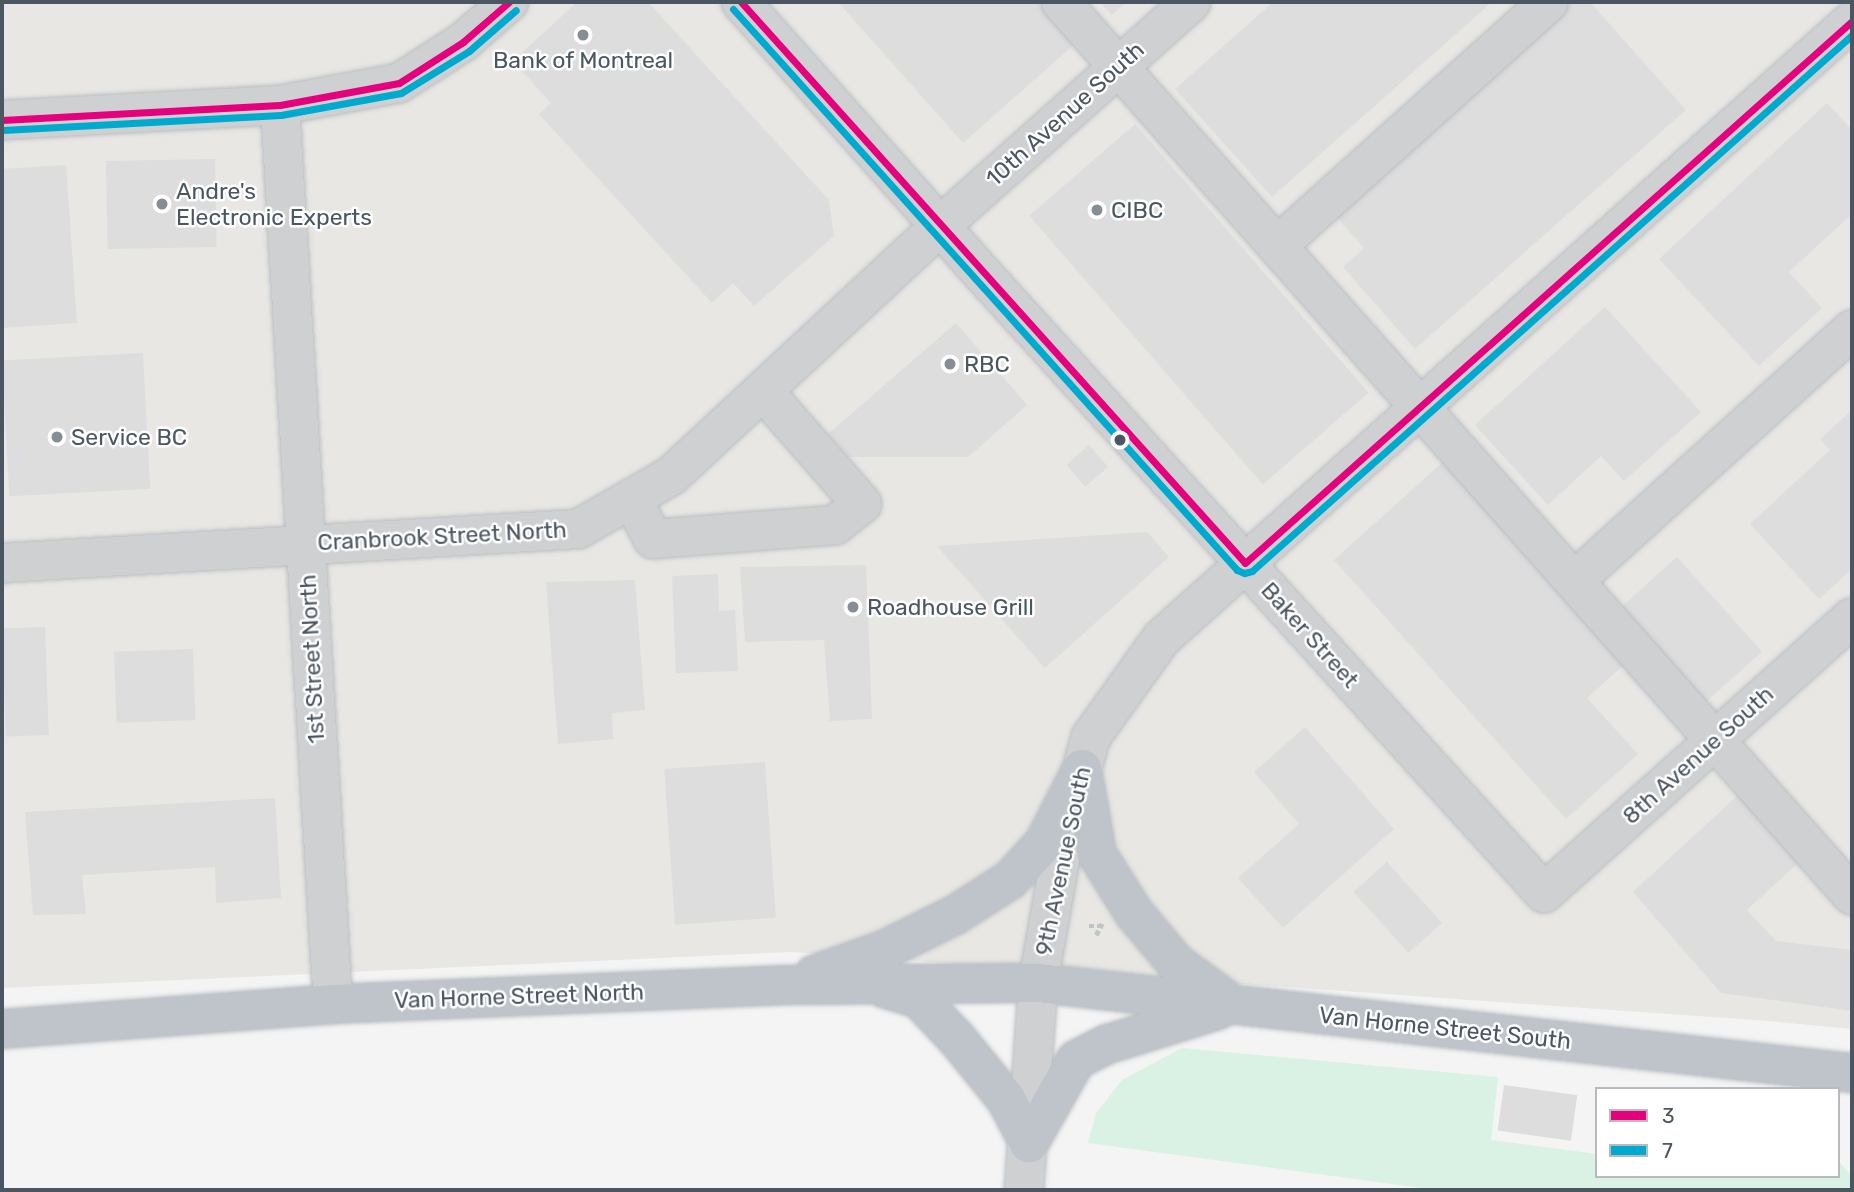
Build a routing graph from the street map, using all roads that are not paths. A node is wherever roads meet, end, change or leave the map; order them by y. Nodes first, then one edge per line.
1 (509, 2) edge
2 (741, 2) edge
3 (1061, 2) edge
4 (1191, 2) edge
5 (1549, 2) edge
6 (1852, 21) edge
7 (1118, 67) junction
8 (281, 105) junction
9 (2, 120) edge
10 (940, 226) junction
11 (1278, 246) junction
12 (1852, 330) edge
13 (763, 391) junction
14 (1420, 407) junction
15 (632, 499) junction
16 (305, 545) junction
17 (2, 563) edge
18 (1245, 563) junction
19 (1574, 581) junction
20 (1852, 618) edge
21 (1715, 740) junction
22 (1082, 769) junction
23 (1544, 893) joint
24 (1852, 895) edge
25 (1038, 983) junction
26 (872, 984) junction
27 (788, 985) junction
28 (333, 1004) junction
29 (1234, 1005) junction
30 (2, 1029) edge
31 (1852, 1073) edge
32 (1029, 1143) junction
33 (1024, 1190) edge

1 - 8 street
2 - 10 street, Baker Street
3 - 7 street
4 - 7 street, 10th Avenue South
5 - 11 street
6 - 14 street, 9th Avenue South
7 - 10 street, 10th Avenue South
7 - 11 street
8 - 9 street
8 - 16 street, 1st Street North
10 - 13 street, Cranbrook Street North
10 - 18 street, Baker Street
11 - 14 street
12 - 19 street
13 - 15 street, Cranbrook Street North
13 - 15 street
14 - 18 street, 9th Avenue South
14 - 19 street
15 - 16 street, Cranbrook Street North
16 - 17 street, Cranbrook Street North
16 - 28 street, 1st Street North
18 - 22 street, 9th Avenue South
18 - 23 street, Baker Street
19 - 21 street
20 - 21 street, 8th Avenue South
21 - 23 street, 8th Avenue South
21 - 24 street
22 - 25 street, 9th Avenue South
22 - 27 highway
22 - 29 highway
25 - 26 highway, Van Horne Street North
25 - 29 highway, Van Horne Street South
25 - 32 street, 9th Avenue South
26 - 27 highway, Van Horne Street North
26 - 32 highway
27 - 28 highway, Van Horne Street North
28 - 30 highway, Van Horne Street North
29 - 31 highway, Van Horne Street South
29 - 32 highway
32 - 33 street, 9th Avenue South

